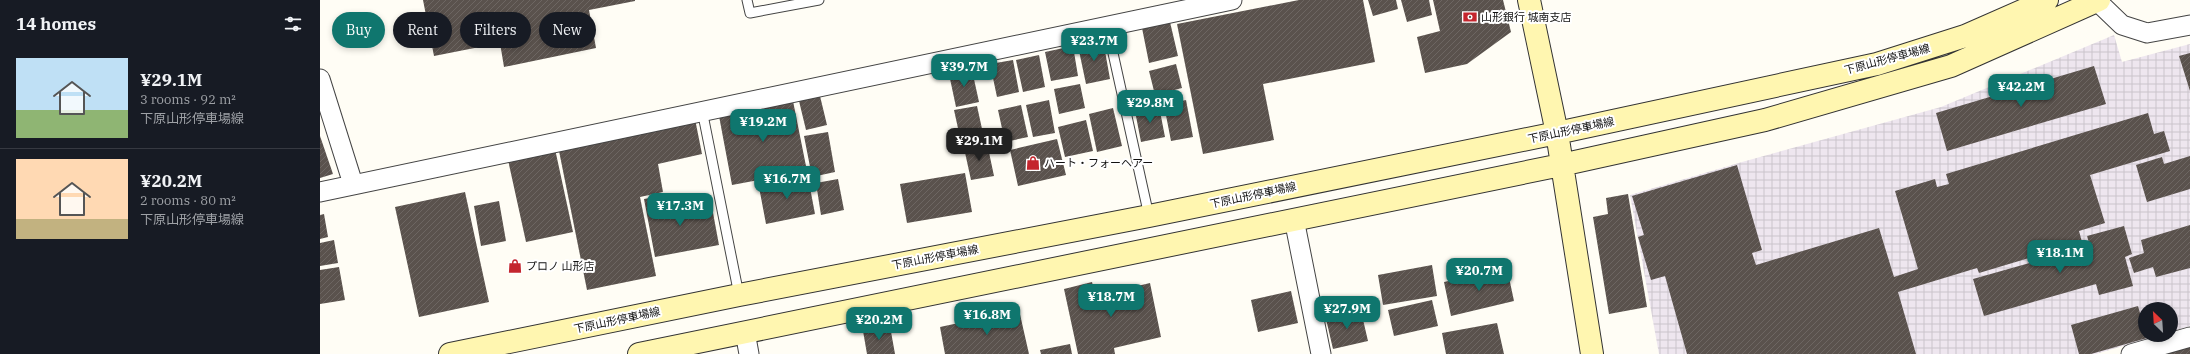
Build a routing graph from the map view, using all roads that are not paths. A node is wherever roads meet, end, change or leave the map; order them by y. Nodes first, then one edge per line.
1 (748, 0) edge
2 (819, 0) edge
3 (1232, 0) edge
4 (1529, 0) edge
5 (2047, 0) edge
6 (2098, 0) edge
7 (2190, 24) edge
8 (1107, 26) junction
9 (320, 80) edge
10 (702, 110) junction
11 (1556, 133) junction
12 (1562, 165) junction
13 (353, 184) junction
14 (320, 192) edge
15 (1149, 216) junction
16 (1294, 219) junction
17 (739, 295) junction
18 (745, 332) junction
19 (2190, 337) edge
20 (450, 354) edge
21 (639, 354) edge
22 (749, 354) edge
23 (1321, 354) edge
24 (1592, 354) edge
25 (2131, 354) edge

1 - 2 lane
3 - 8 street
4 - 11 main road
5 - 11 main road, 下原山形停車場線
6 - 7 street
6 - 12 main road
8 - 10 street
8 - 15 lane
9 - 13 street
10 - 13 street
10 - 17 lane
11 - 12 main road
11 - 15 main road, 下原山形停車場線
12 - 16 main road
12 - 24 main road
13 - 14 street
15 - 17 main road, 下原山形停車場線
16 - 18 main road
16 - 23 street
17 - 20 main road, 下原山形停車場線
18 - 21 main road
18 - 22 street
19 - 25 street

